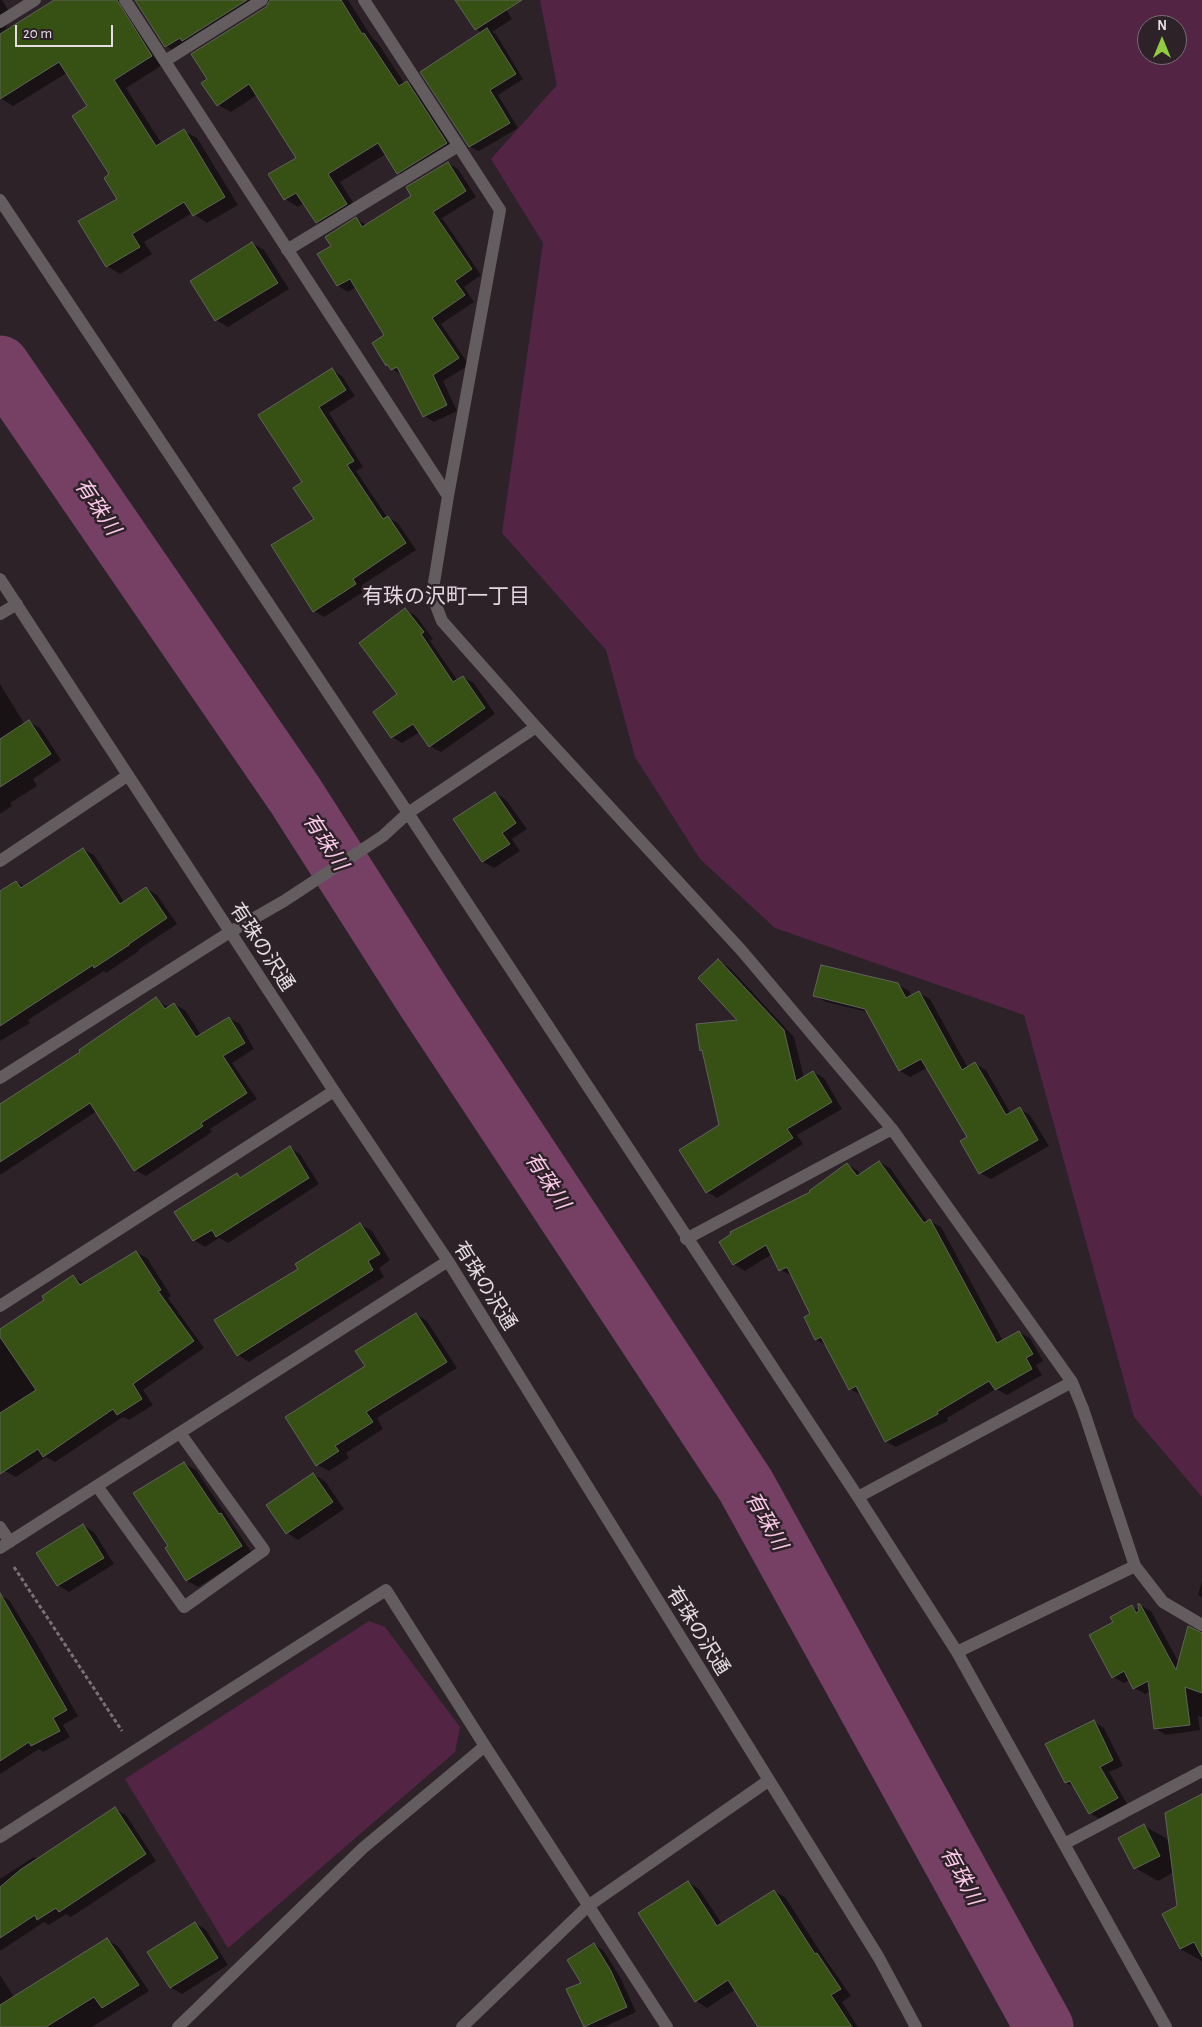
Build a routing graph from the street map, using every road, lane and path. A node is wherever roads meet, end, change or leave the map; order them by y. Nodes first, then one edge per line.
1 (35, 0) edge
2 (125, 0) edge
3 (262, 0) edge
4 (364, 0) edge
5 (0, 22) edge
6 (165, 61) junction
7 (458, 146) junction
8 (0, 200) edge
9 (287, 250) junction
10 (448, 496) junction
11 (0, 579) edge
12 (16, 604) junction
13 (0, 614) edge
14 (536, 728) junction
15 (127, 776) junction
16 (408, 814) junction
17 (0, 861) edge
18 (230, 932) junction
19 (0, 1078) edge
20 (334, 1091) junction
21 (892, 1129) junction
22 (686, 1239) junction
23 (448, 1261) junction
24 (0, 1306) edge
25 (1072, 1382) junction
26 (180, 1433) junction
27 (97, 1486) junction
28 (858, 1497) junction
29 (0, 1527) edge
30 (4, 1546) edge
31 (1135, 1566) junction
32 (1202, 1626) edge
33 (957, 1652) junction
34 (485, 1746) junction
35 (135, 1751) junction
36 (1202, 1771) edge
37 (768, 1781) junction
38 (0, 1837) edge
39 (1064, 1844) junction
40 (588, 1906) junction
41 (178, 2027) edge
42 (462, 2027) edge
43 (667, 2027) edge
44 (916, 2027) edge
45 (1166, 2027) edge

1 - 5 street
2 - 6 street
3 - 6 street
4 - 7 street
6 - 9 street
7 - 9 street
7 - 10 street
8 - 16 street
9 - 10 street
10 - 14 street
11 - 12 street, 有珠の沢通
12 - 13 street
12 - 15 street, 有珠の沢通
14 - 16 street
14 - 21 street
15 - 17 street
15 - 18 street, 有珠の沢通
16 - 18 street
16 - 22 street
18 - 19 street
18 - 20 street, 有珠の沢通
20 - 23 street, 有珠の沢通
20 - 24 street
21 - 22 street
21 - 25 street
22 - 28 street
23 - 26 street
23 - 37 street, 有珠の沢通
25 - 28 street
25 - 31 street
26 - 27 street
26 - 27 street
27 - 30 street
28 - 33 street
29 - 30 street
30 - 35 path
31 - 32 street
31 - 33 street
33 - 39 street
34 - 35 street
34 - 40 street
34 - 41 street
35 - 38 street
36 - 39 street
37 - 40 street
37 - 44 street, 有珠の沢通
39 - 45 street
40 - 42 street
40 - 43 street

